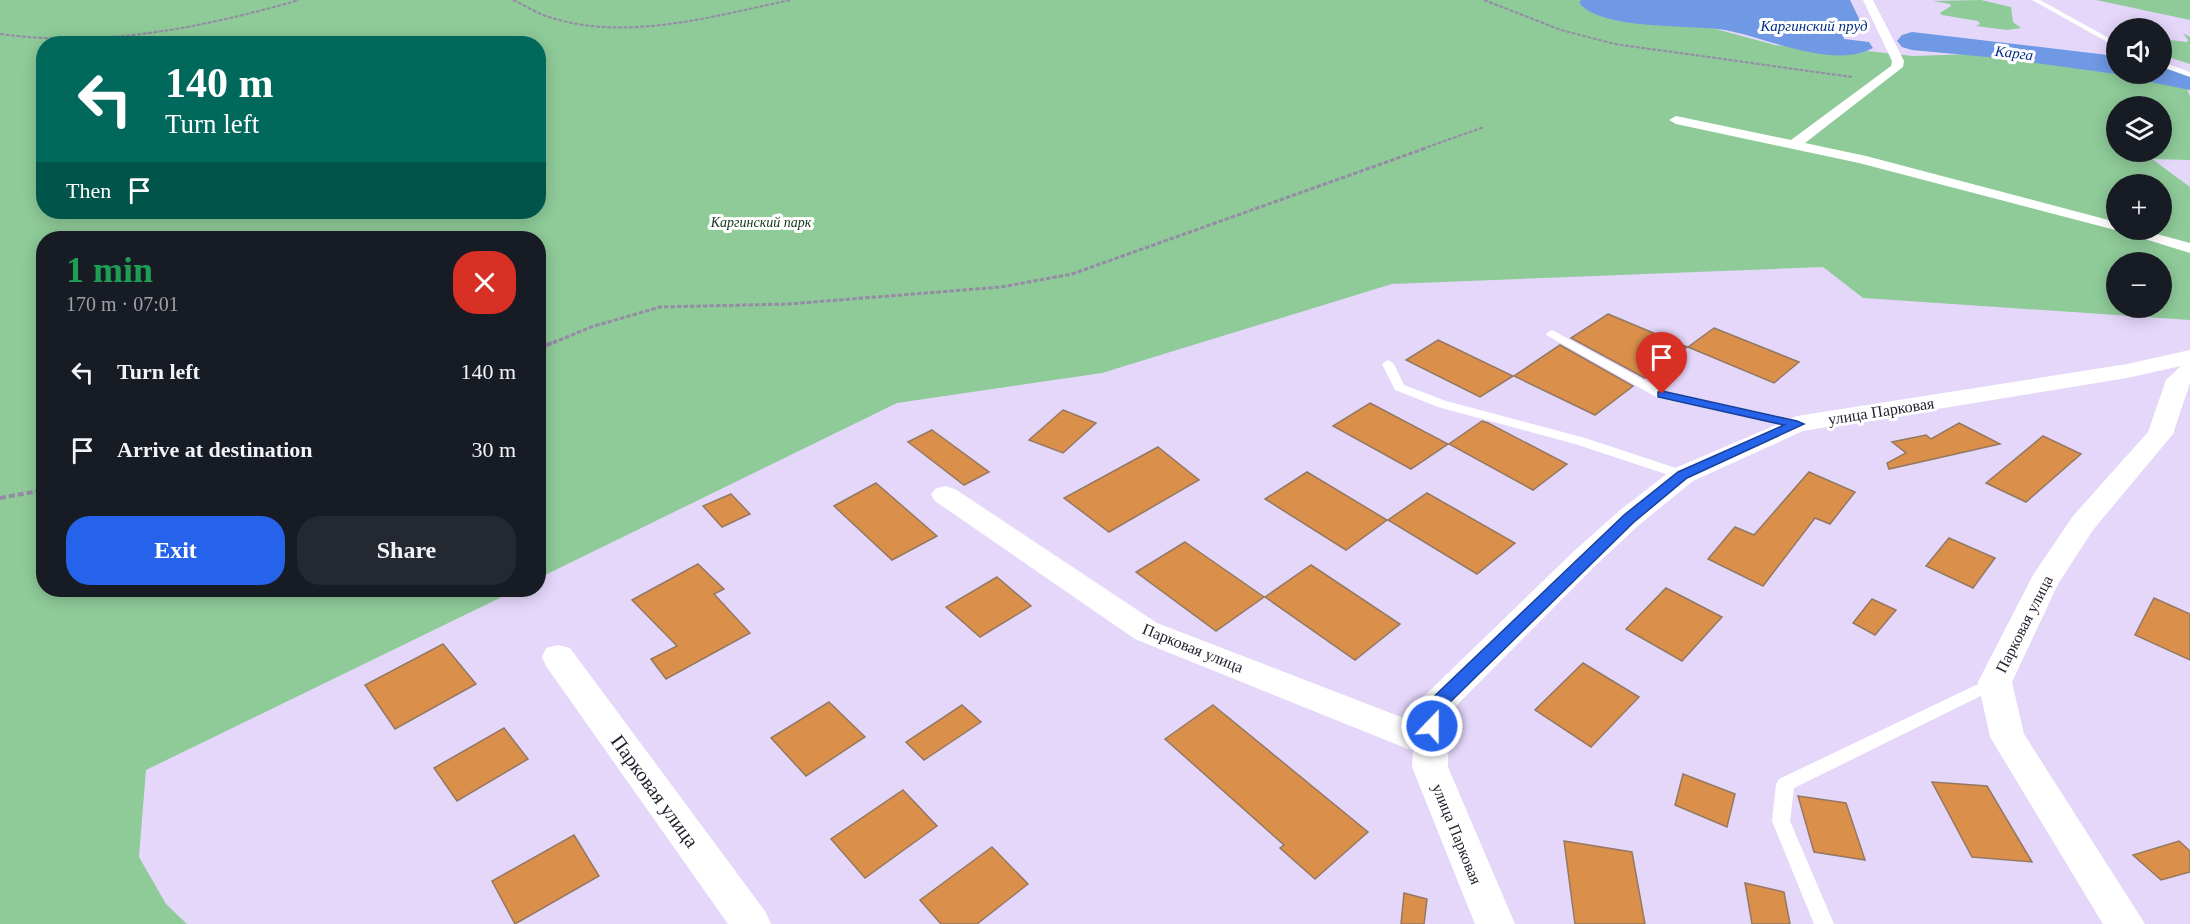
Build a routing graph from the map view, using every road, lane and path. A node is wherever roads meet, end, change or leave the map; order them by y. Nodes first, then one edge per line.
1 (299, 0) edge
2 (513, 0) edge
3 (790, 0) edge
4 (1485, 0) edge
5 (1868, 0) edge
6 (2035, 0) edge
7 (0, 34) edge
8 (103, 36) edge
9 (36, 39) edge
10 (2106, 39) edge
11 (2172, 68) edge
12 (2190, 75) edge
13 (1883, 79) junction
14 (1676, 120) dead end
15 (1485, 127) dead end
16 (1796, 143) junction
17 (2106, 224) edge
18 (2162, 240) edge
19 (2190, 248) edge
20 (1552, 334) dead end
21 (546, 346) edge
22 (1388, 364) dead end
23 (2187, 373) edge
24 (1797, 424) junction
25 (1683, 475) junction
26 (36, 491) edge
27 (945, 495) dead end
28 (0, 498) edge
29 (558, 657) dead end
30 (1995, 682) junction
31 (1431, 743) junction
32 (751, 924) edge
33 (1495, 924) edge
34 (1824, 924) edge
35 (2125, 924) edge

1 - 8 path
2 - 3 path
4 - 13 path
5 - 13 street
6 - 10 lane
7 - 9 path
11 - 12 lane
13 - 16 street
14 - 16 street
15 - 21 path
16 - 17 street
18 - 19 street
20 - 24 lane
22 - 25 lane
23 - 24 street, улица Парковая
23 - 30 street, Парковая улица
24 - 25 street, улица Парковая
25 - 31 street, улица Парковая
26 - 28 path
27 - 31 street, Парковая улица
29 - 32 street, Парковая улица
30 - 34 lane
30 - 35 street, Парковая улица
31 - 33 street, улица Парковая

